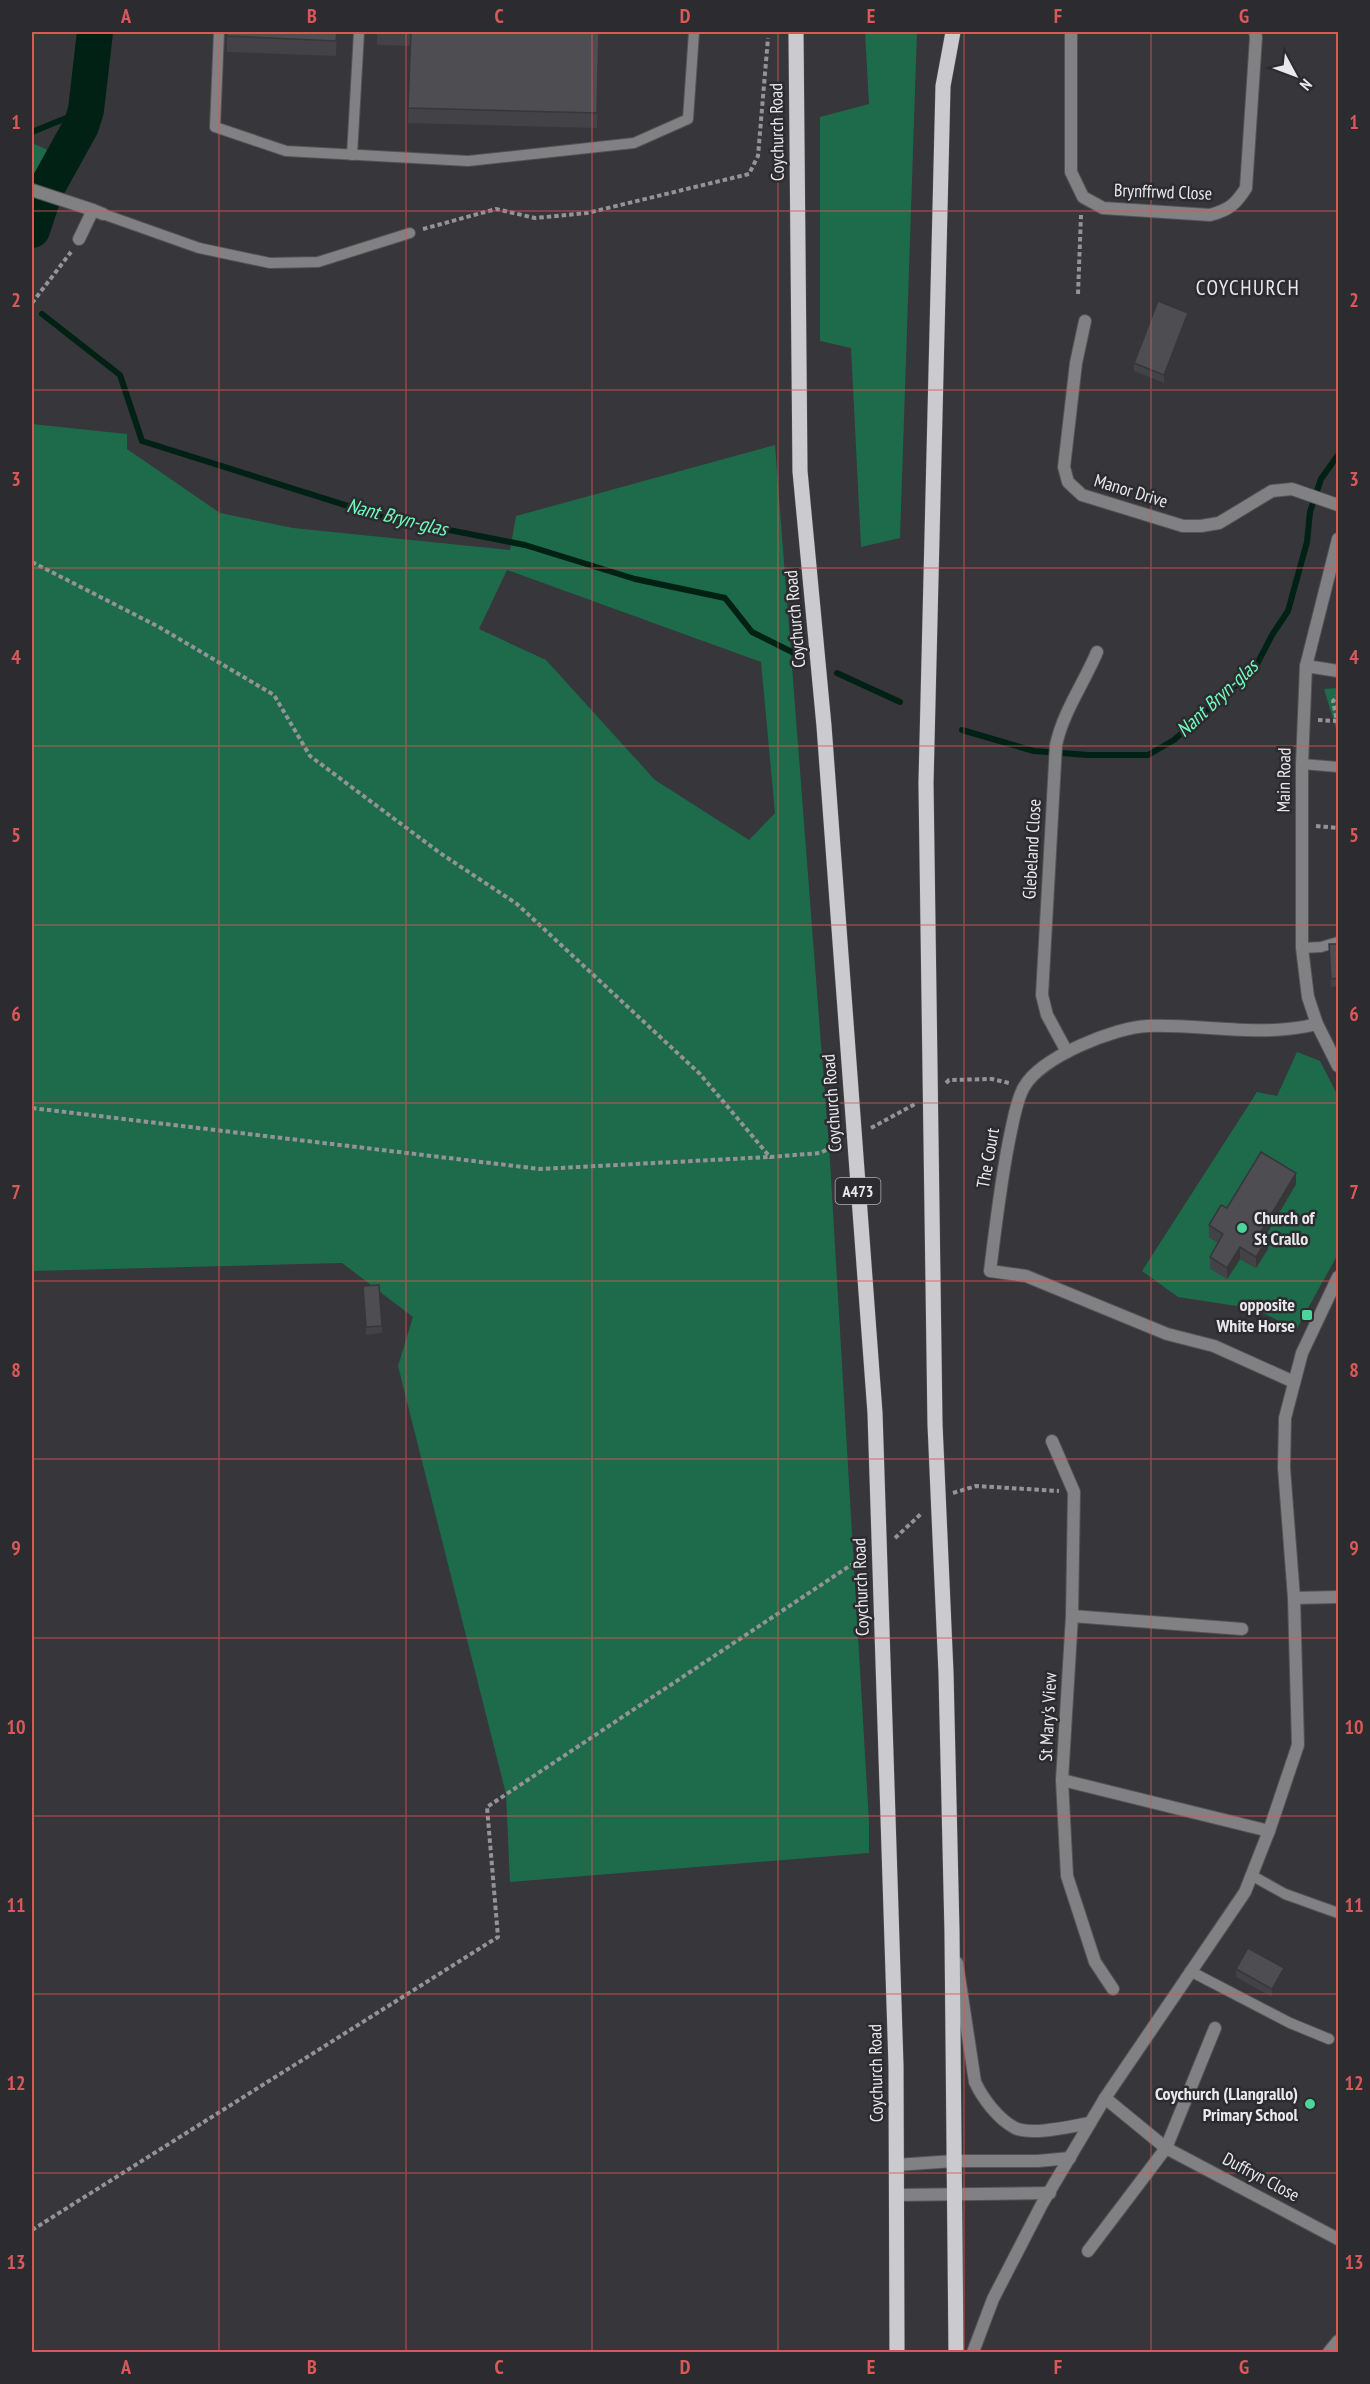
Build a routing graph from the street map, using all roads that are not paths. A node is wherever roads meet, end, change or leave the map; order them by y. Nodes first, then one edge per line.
1 (219, 32) edge
2 (359, 32) edge
3 (694, 32) edge
4 (796, 32) edge
5 (953, 32) edge
6 (1071, 32) edge
7 (1255, 32) edge
8 (352, 155) junction
9 (32, 190) edge
10 (98, 212) junction
11 (410, 233) road end
12 (79, 239) road end
13 (1085, 321) dead end
14 (1338, 505) edge
15 (1338, 539) edge
16 (1097, 652) dead end
17 (1306, 666) junction
18 (1338, 671) edge
19 (1302, 764) junction
20 (1338, 766) edge
21 (1338, 942) edge
22 (1302, 948) junction
23 (1317, 1024) junction
24 (1067, 1052) junction
25 (1338, 1066) edge
26 (1338, 1277) edge
27 (1294, 1382) junction
28 (1052, 1441) dead end
29 (1338, 1597) edge
30 (1294, 1598) junction
31 (1072, 1617) junction
32 (1242, 1629) dead end
33 (1062, 1780) junction
34 (1269, 1831) junction
35 (1251, 1875) junction
36 (1338, 1913) edge
37 (952, 1932) junction
38 (1190, 1971) junction
39 (1113, 1989) dead end
40 (1215, 2028) dead end
41 (1329, 2039) dead end
42 (1105, 2098) junction
43 (1090, 2123) junction
44 (1166, 2148) junction
45 (1070, 2158) junction
46 (954, 2161) junction
47 (896, 2165) junction
48 (956, 2193) junction
49 (1050, 2193) junction
50 (896, 2195) junction
51 (1338, 2238) edge
52 (1088, 2252) dead end
53 (1338, 2341) edge
54 (897, 2352) edge
55 (956, 2352) edge
56 (973, 2352) edge
57 (1329, 2352) edge

1 - 8 lane
2 - 8 lane
3 - 8 lane
4 - 47 main road, Coychurch Road / A473
5 - 37 main road
6 - 7 street, Brynffrwd Close
9 - 10 street
10 - 11 lane
10 - 12 street
13 - 14 street, Manor Drive
15 - 17 street, Main Road
16 - 24 street, Glebeland Close
17 - 18 street
17 - 19 street, Main Road
19 - 20 lane
19 - 22 street, Main Road
21 - 22 lane
22 - 23 street, Main Road
23 - 24 street, The Court
23 - 25 street
24 - 27 street, The Court
26 - 27 street
27 - 30 street
28 - 31 street, St Mary's View
29 - 30 street
30 - 34 street
31 - 32 street
31 - 33 street, St Mary's View
33 - 34 street
33 - 39 street, St Mary's View
34 - 35 street
35 - 36 lane
35 - 38 street
37 - 43 street
37 - 46 main road
38 - 41 lane
38 - 42 street
40 - 44 street
42 - 43 street
42 - 44 street, Duffryn Close
43 - 45 street
44 - 51 street, Duffryn Close
44 - 52 street
45 - 46 street
45 - 49 street
46 - 47 street
46 - 48 main road
47 - 50 main road, Coychurch Road / A473
48 - 49 street
48 - 50 street
48 - 55 main road
49 - 56 street
50 - 54 main road, Coychurch Road / A473
53 - 57 street

